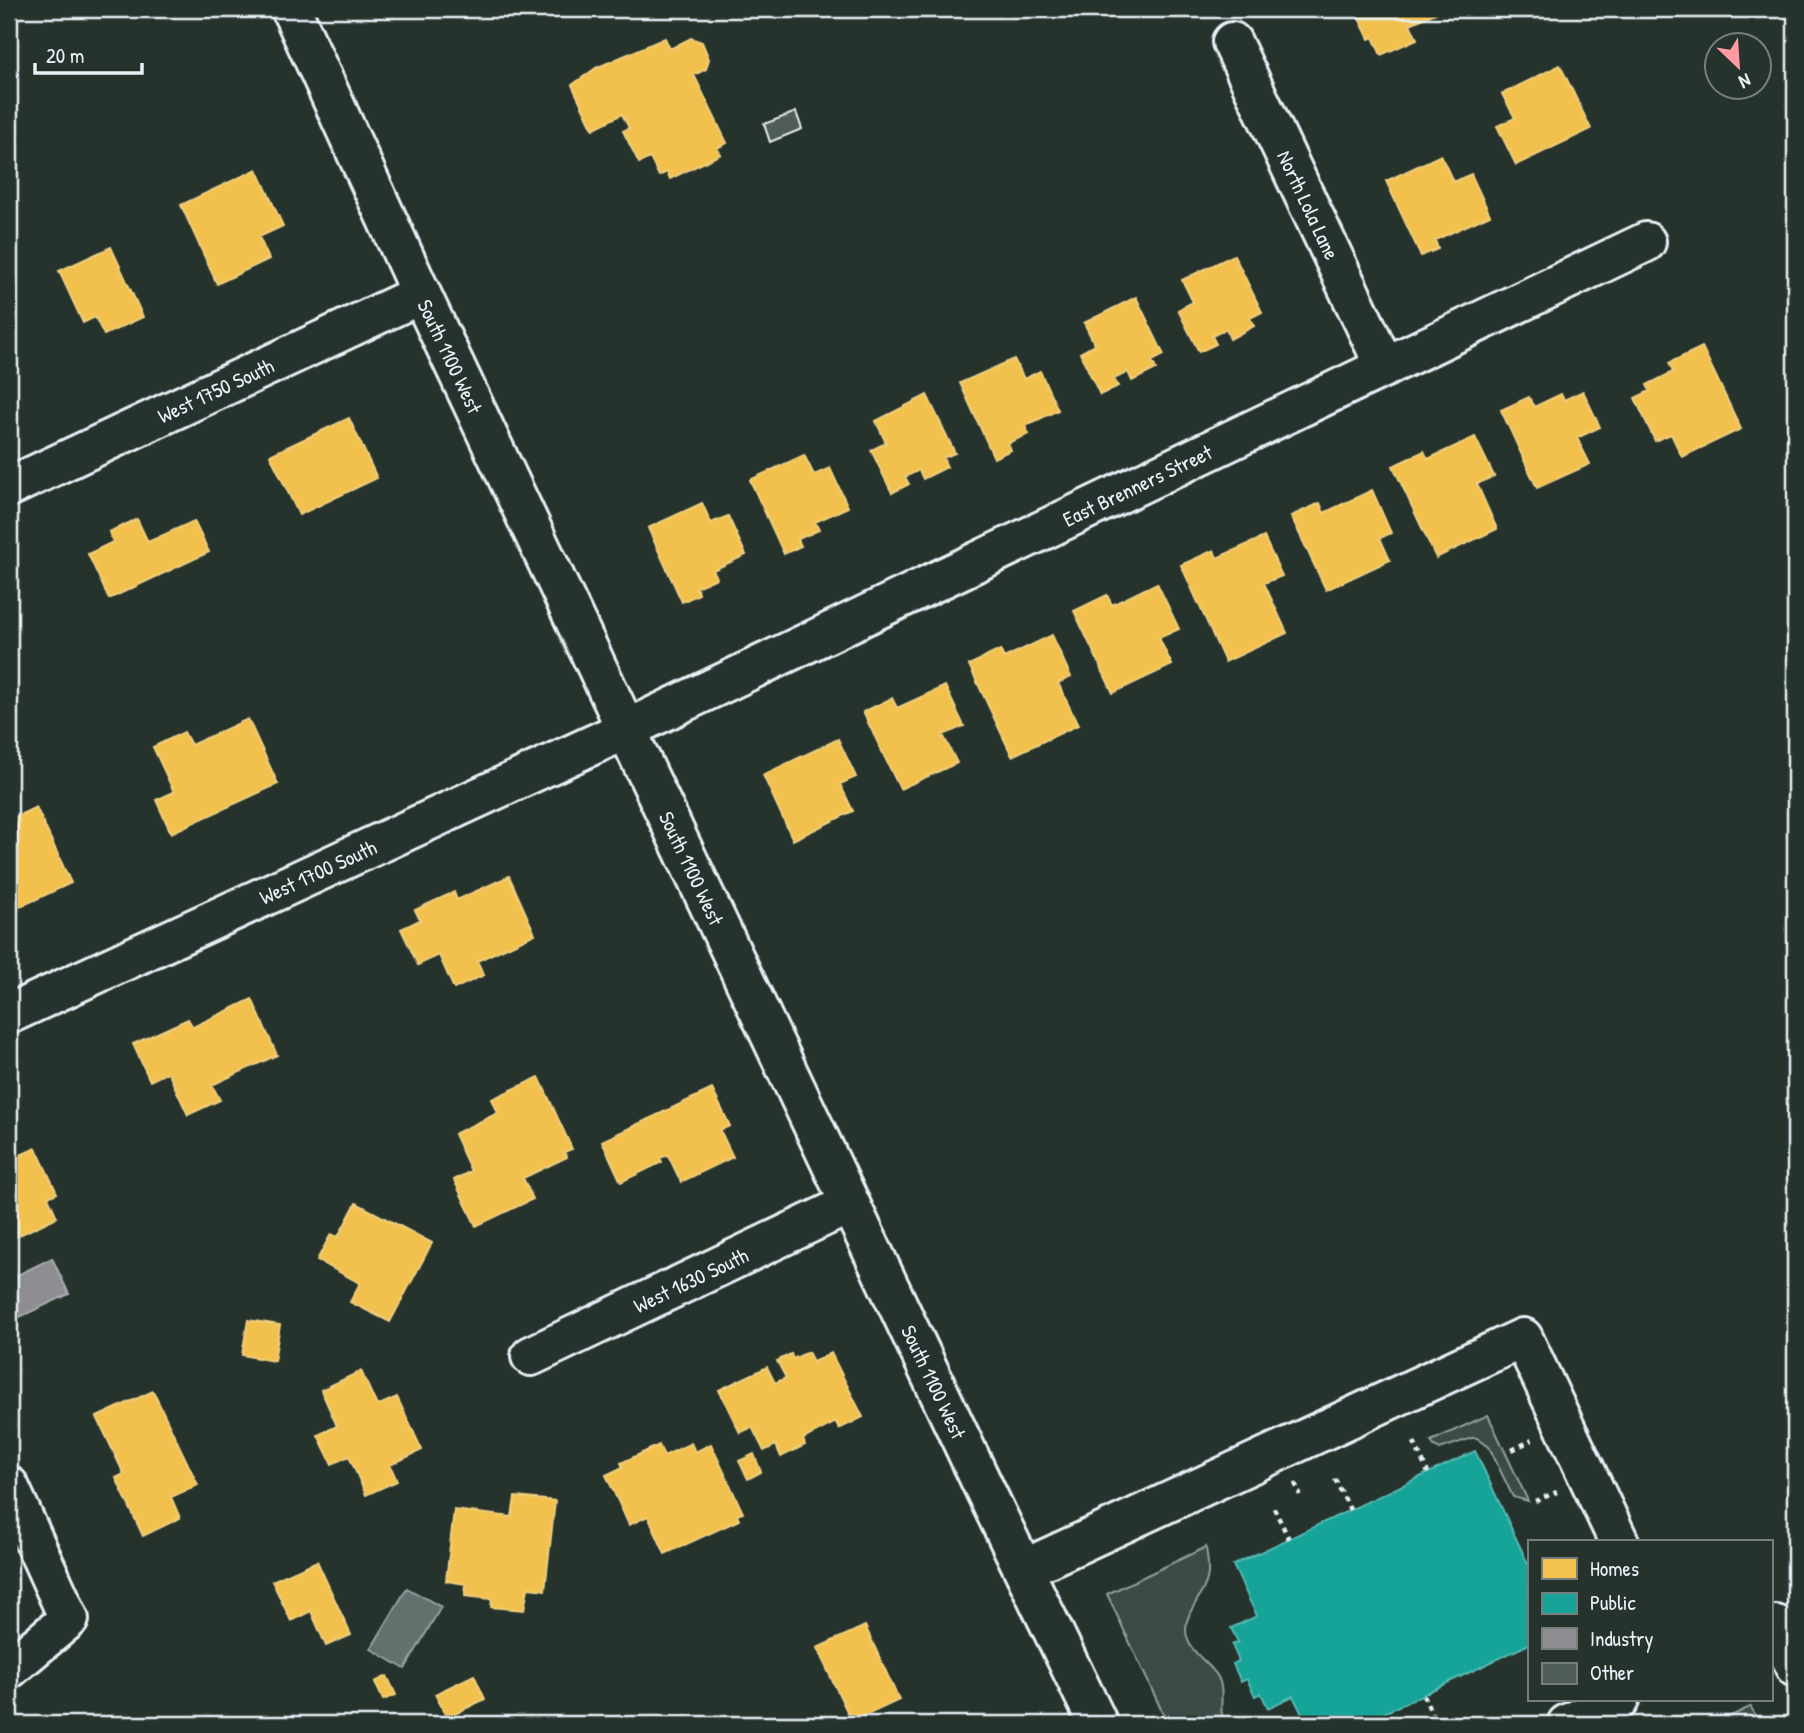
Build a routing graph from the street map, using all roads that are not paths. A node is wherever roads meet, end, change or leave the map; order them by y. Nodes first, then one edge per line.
1 (291, 9) edge
2 (1232, 42) dead end
3 (1646, 242) dead end
4 (421, 294) junction
5 (1385, 367) junction
6 (9, 487) edge
7 (627, 729) junction
8 (9, 1014) edge
9 (850, 1204) junction
10 (531, 1356) dead end
11 (9, 1486) edge
12 (1618, 1540) edge
13 (1024, 1569) junction
14 (1772, 1627) edge
15 (1795, 1667) edge
16 (9, 1669) edge
17 (1615, 1702) edge
18 (1098, 1724) edge
19 (1567, 1724) edge

1 - 4 street, South 1100 West
2 - 5 street, North Lola Lane
3 - 5 street, East Brenners Street
4 - 6 street, West 1750 South
4 - 7 street, South 1100 West
5 - 7 street, East Brenners Street
7 - 8 street, West 1700 South
7 - 9 street, South 1100 West
9 - 10 street, West 1630 South
9 - 13 street, South 1100 West
11 - 16 street
12 - 13 street
13 - 18 street, South 1100 West
14 - 15 street
17 - 19 street

